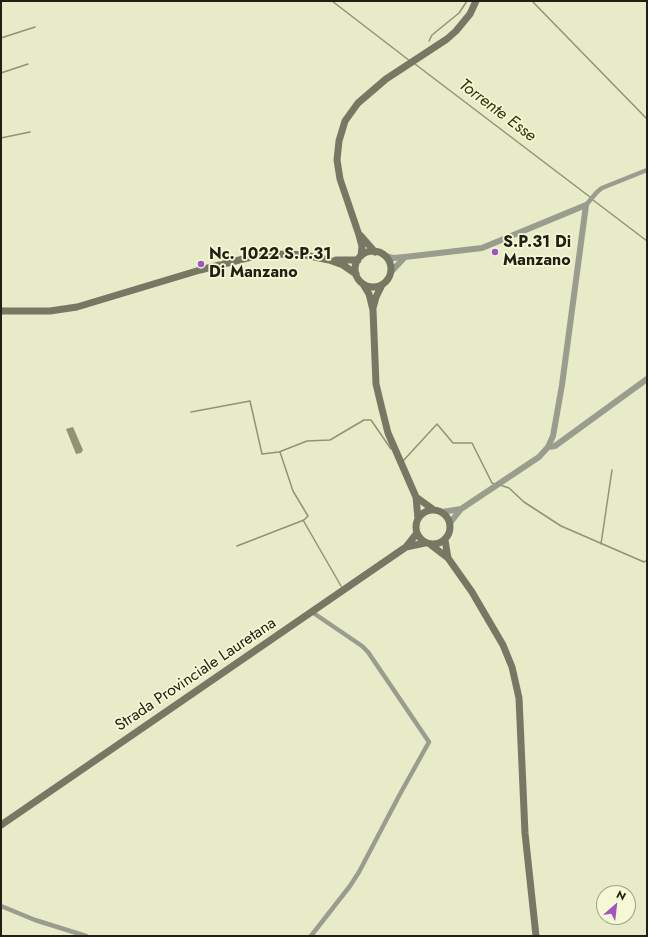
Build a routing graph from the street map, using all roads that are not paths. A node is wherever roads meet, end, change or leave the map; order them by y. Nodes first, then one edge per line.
1 (476, 1) edge
2 (647, 170) edge
3 (587, 204) junction
4 (359, 234) junction
5 (375, 252) junction
6 (385, 256) junction
7 (406, 257) junction
8 (360, 258) junction
9 (330, 260) junction
10 (391, 272) junction
11 (356, 274) junction
12 (363, 284) junction
13 (382, 285) junction
14 (373, 310) junction
15 (1, 311) edge
16 (647, 376) edge
17 (647, 379) edge
18 (636, 387) junction
19 (554, 436) junction
20 (564, 440) junction
21 (548, 447) junction
22 (416, 496) junction
23 (461, 509) junction
24 (434, 510) junction
25 (442, 512) junction
26 (418, 519) junction
27 (450, 523) junction
28 (416, 533) junction
29 (446, 540) junction
30 (428, 544) junction
31 (406, 547) junction
32 (448, 558) junction
33 (312, 612) junction
34 (1, 825) edge
35 (1, 906) edge
36 (86, 936) edge
37 (310, 936) edge
38 (536, 936) edge

1 - 4 main road
2 - 3 street
3 - 7 street
3 - 19 street
4 - 5 main road
4 - 8 main road
5 - 6 main road
5 - 8 main road
6 - 7 street
6 - 10 main road
7 - 10 street
8 - 9 main road
8 - 11 main road
9 - 11 main road
9 - 15 main road
10 - 13 main road
11 - 12 main road
12 - 13 main road
12 - 14 main road
13 - 14 main road
14 - 22 main road
16 - 18 street
17 - 18 street
18 - 20 street
19 - 20 street
19 - 21 street
20 - 21 street
21 - 23 street
22 - 24 main road
22 - 26 main road, Strada Provinciale Lauretana
23 - 25 street
23 - 27 street
24 - 25 main road
24 - 26 main road
25 - 27 main road
26 - 28 main road, Strada Provinciale Lauretana
27 - 29 main road
28 - 30 main road
28 - 31 main road, Strada Provinciale Lauretana
29 - 30 main road, Strada Provinciale Lauretana
29 - 32 main road
30 - 31 main road, Strada Provinciale Lauretana
30 - 32 main road
31 - 33 main road, Strada Provinciale Lauretana
32 - 38 main road
33 - 34 main road, Strada Provinciale Lauretana
33 - 37 street
35 - 36 street

